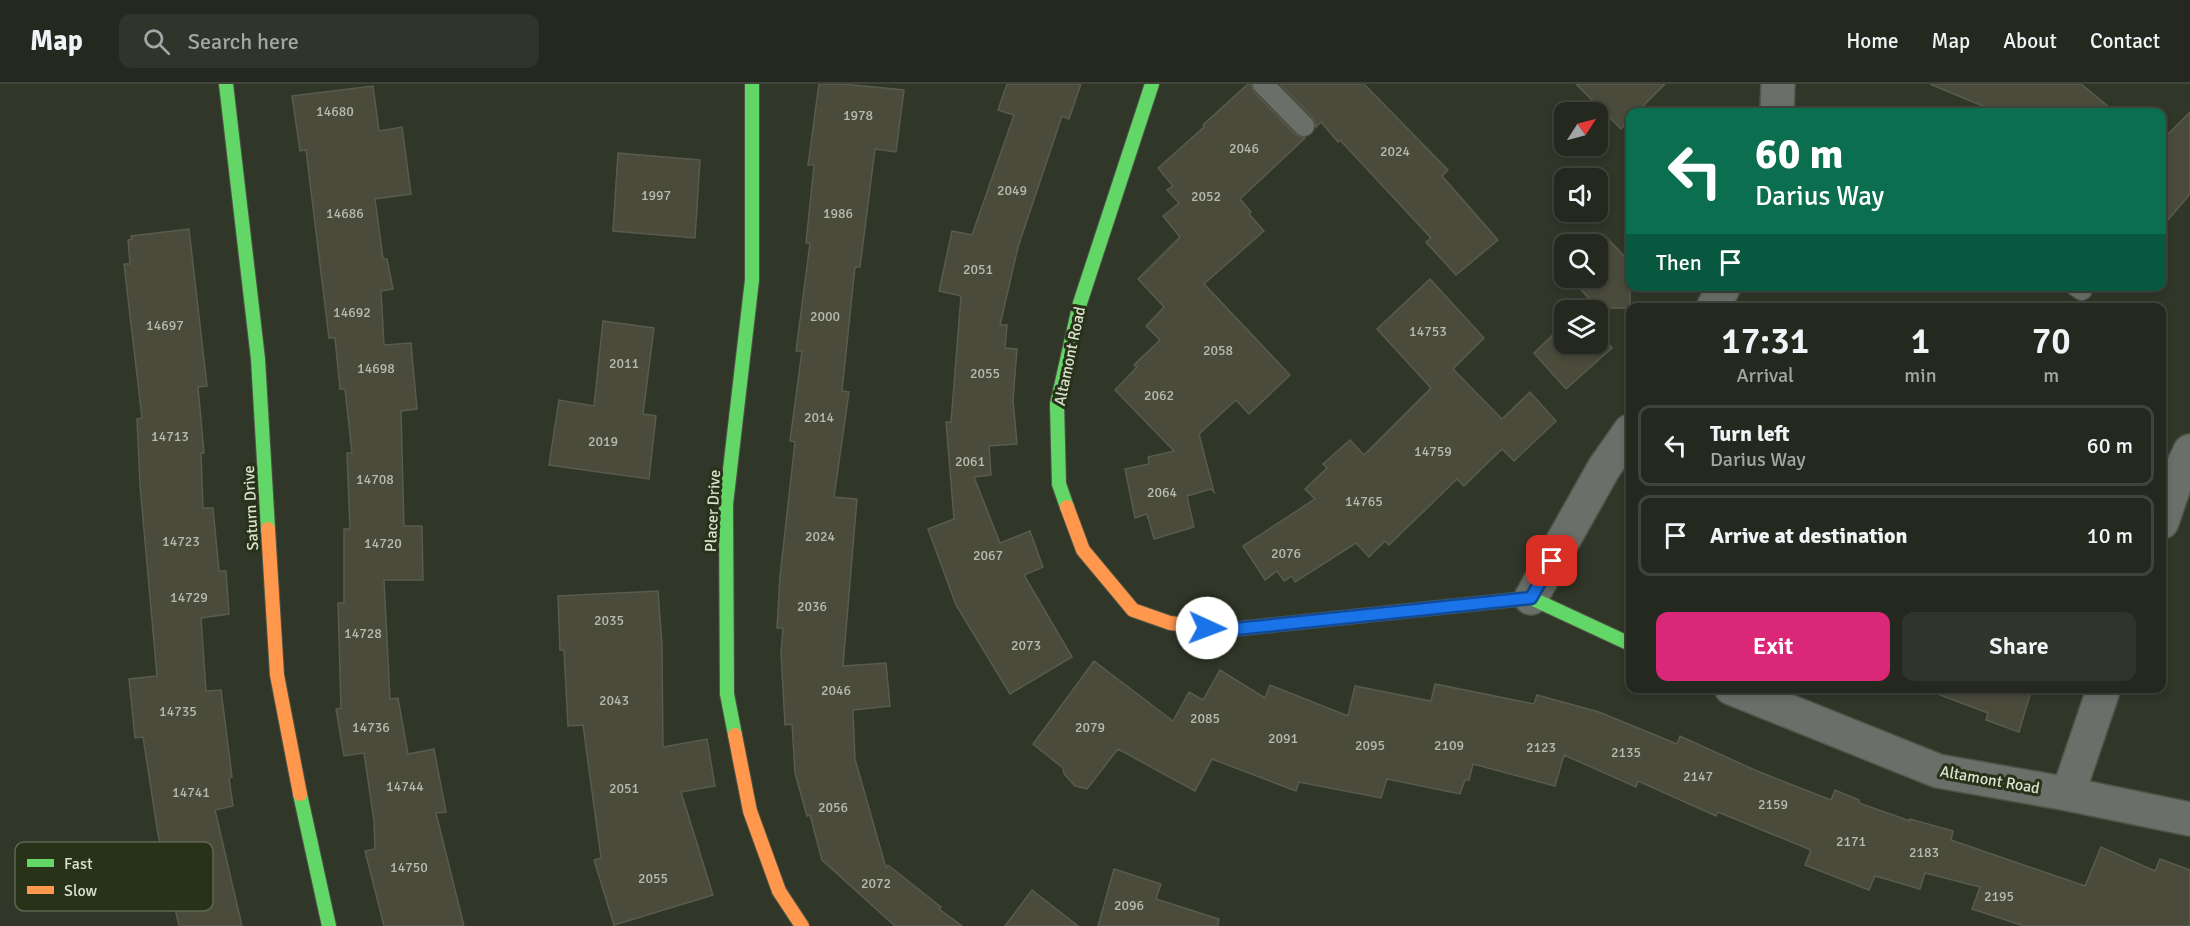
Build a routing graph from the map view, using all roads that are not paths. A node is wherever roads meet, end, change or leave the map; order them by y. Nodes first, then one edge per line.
1 (226, 84) edge
2 (752, 84) edge
3 (1152, 84) edge
4 (1263, 84) edge
5 (1778, 84) edge
6 (1777, 108) edge
7 (1304, 126) dead end
8 (1626, 437) edge
9 (2190, 451) edge
10 (2166, 510) edge
11 (1531, 598) junction
12 (1626, 642) edge
13 (1743, 693) edge
14 (2102, 693) edge
15 (2068, 794) junction
16 (2190, 819) edge
17 (329, 926) edge
18 (802, 926) edge

1 - 17 street, Saturn Drive
2 - 18 street, Placer Drive
3 - 11 street, Altamont Road
4 - 7 lane
5 - 6 street
8 - 11 street
9 - 10 street
11 - 12 street
13 - 15 street, Altamont Road
14 - 15 street
15 - 16 street, Altamont Road

